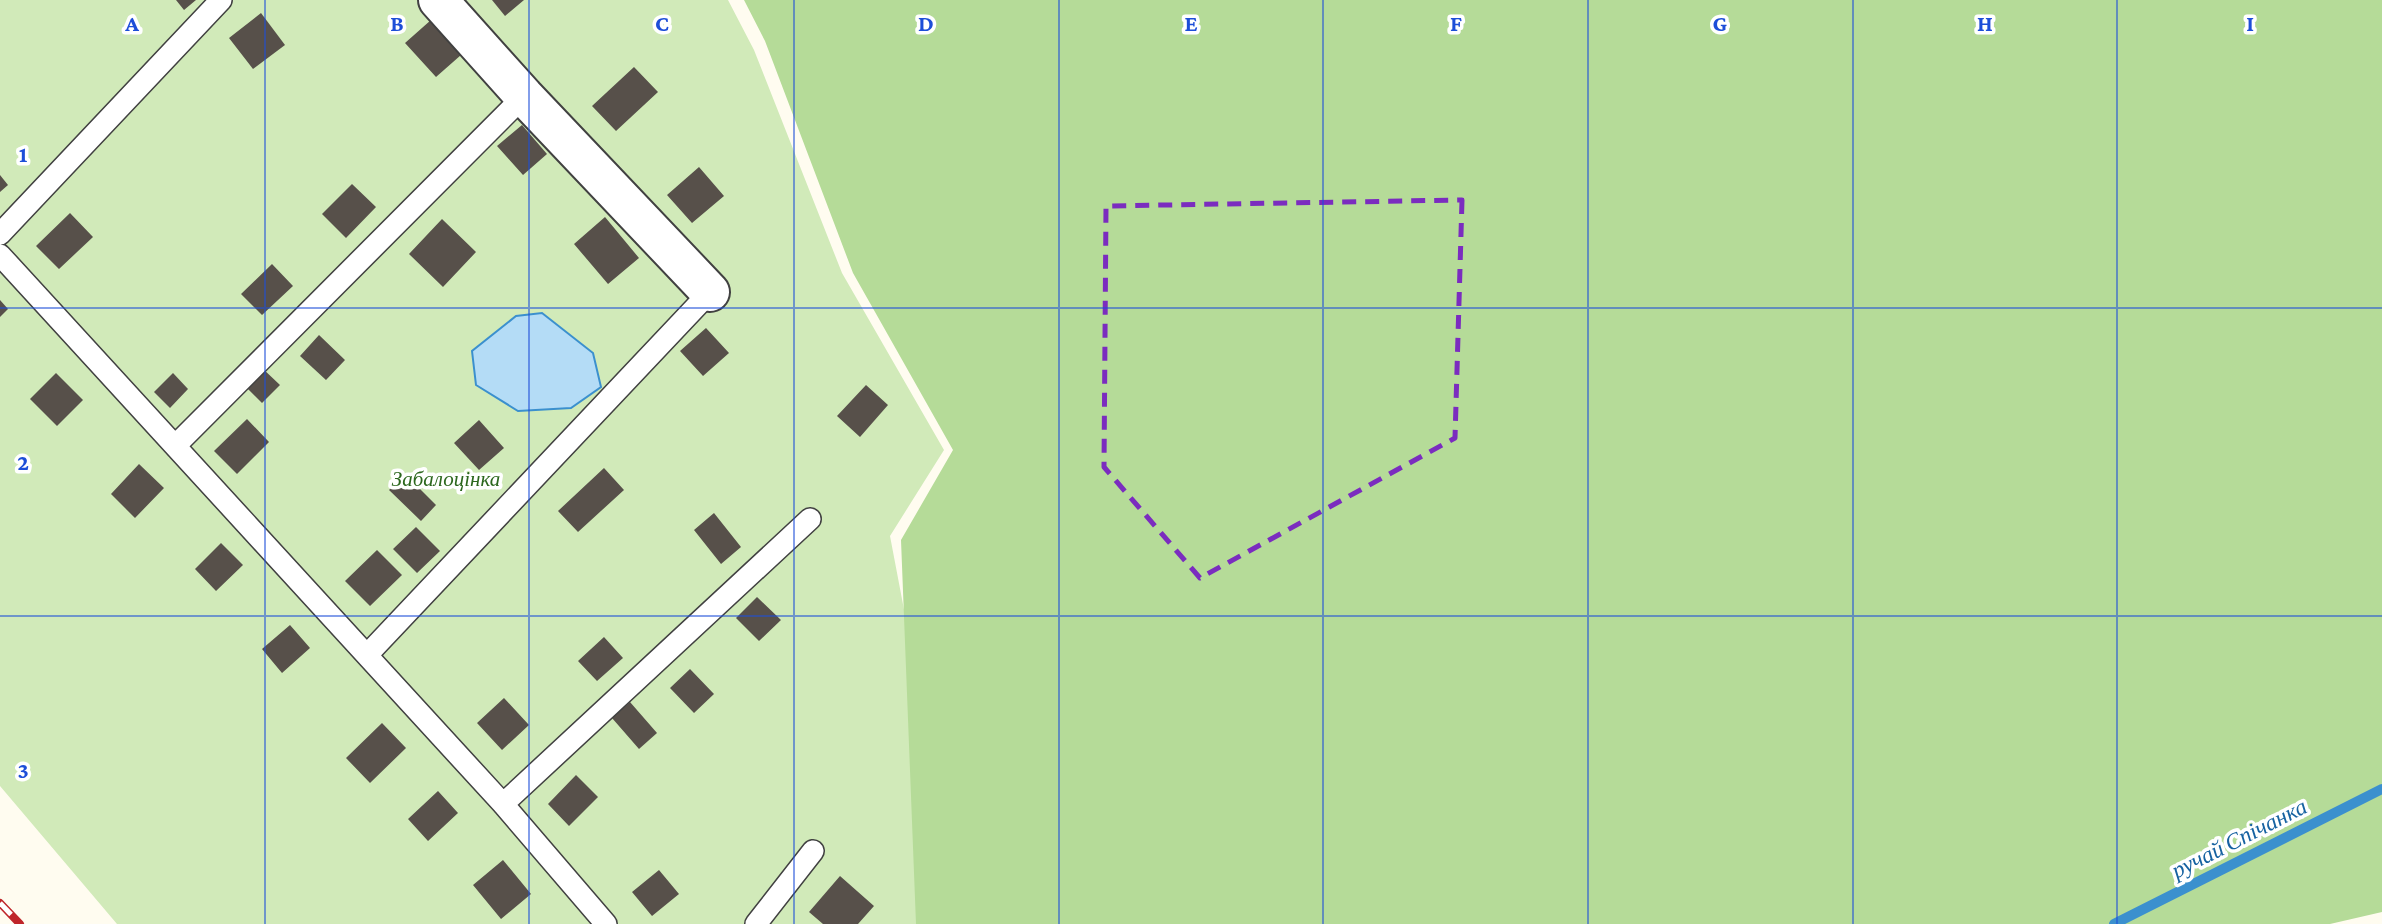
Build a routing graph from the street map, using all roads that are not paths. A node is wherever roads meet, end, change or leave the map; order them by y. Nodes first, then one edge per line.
1 (221, 0) edge
2 (438, 0) edge
3 (524, 96) junction
4 (0, 233) edge
5 (0, 255) edge
6 (710, 292) joint
7 (175, 446) junction
8 (810, 519) dead end
9 (367, 655) junction
10 (503, 803) junction
11 (813, 851) dead end
12 (606, 924) edge
13 (756, 924) edge

1 - 4 lane
2 - 3 street
3 - 6 street
3 - 7 lane
5 - 7 lane
6 - 9 lane
7 - 9 lane
8 - 10 lane
9 - 10 lane
10 - 12 lane
11 - 13 lane

